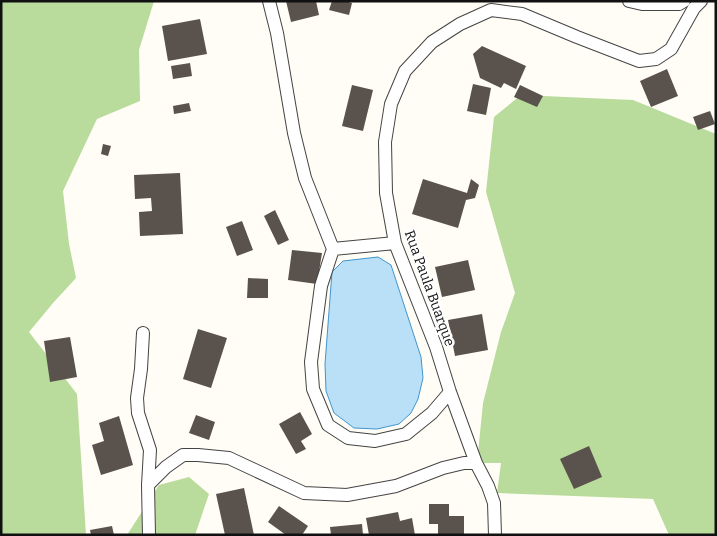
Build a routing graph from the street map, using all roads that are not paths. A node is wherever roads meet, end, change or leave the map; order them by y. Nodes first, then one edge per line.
1 (269, 1) edge
2 (630, 1) edge
3 (684, 1) edge
4 (701, 1) edge
5 (395, 243) junction
6 (333, 249) junction
7 (143, 332) dead end
8 (450, 392) junction
9 (476, 463) junction
10 (148, 485) junction
11 (149, 535) edge
12 (495, 535) edge

1 - 6 street
2 - 3 street
4 - 5 street, Rua Paula Buarque
5 - 6 street
5 - 8 street, Rua Paula Buarque
6 - 8 street
7 - 10 street
8 - 9 street, Rua Paula Buarque
9 - 10 street
9 - 12 street, Rua Paula Buarque
10 - 11 street

